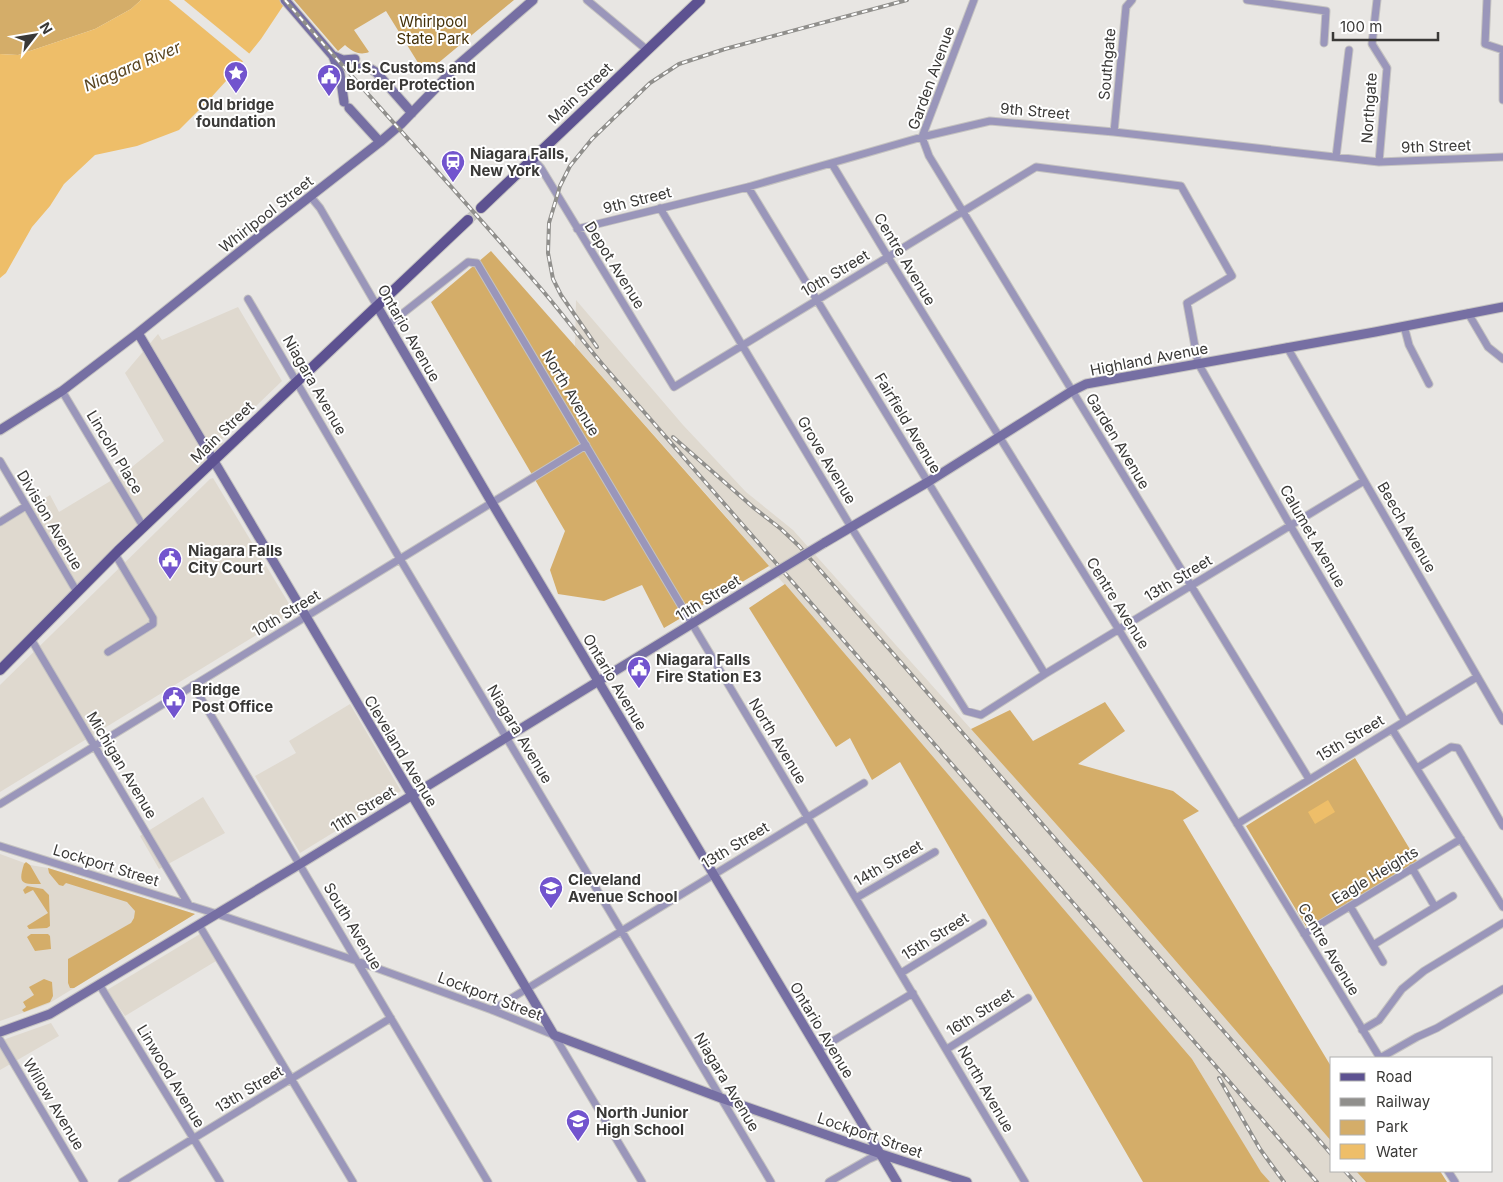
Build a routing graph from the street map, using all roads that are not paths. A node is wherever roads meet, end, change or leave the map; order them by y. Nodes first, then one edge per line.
1 (285, 0) edge
2 (533, 0) edge
3 (587, 0) edge
4 (700, 0) edge
5 (974, 0) edge
6 (1132, 0) edge
7 (1247, 0) edge
8 (1377, 0) edge
9 (1487, 0) edge
10 (1324, 43) dead end
11 (647, 50) junction
12 (1349, 50) dead end
13 (1503, 50) edge
14 (334, 56) junction
15 (1503, 100) edge
16 (412, 113) junction
17 (1114, 132) junction
18 (922, 137) junction
19 (380, 142) junction
20 (1336, 157) junction
21 (1503, 157) edge
22 (533, 158) junction
23 (1379, 162) junction
24 (832, 164) junction
25 (1036, 167) joint
26 (748, 186) junction
27 (310, 196) junction
28 (481, 208) tunnel mouth
29 (660, 208) junction
30 (962, 212) junction
31 (468, 220) tunnel mouth
32 (577, 229) junction
33 (888, 257) junction
34 (248, 298) dead end
35 (817, 300) junction
36 (377, 306) junction
37 (1503, 307) edge
38 (1468, 313) junction
39 (388, 325) junction
40 (1404, 326) junction
41 (138, 333) junction
42 (743, 345) junction
43 (1287, 347) junction
44 (1503, 359) edge
45 (1198, 363) junction
46 (296, 381) junction
47 (1429, 384) dead end
48 (674, 387) joint
49 (62, 391) junction
50 (1072, 391) junction
51 (0, 430) edge
52 (998, 436) junction
53 (586, 445) junction
54 (214, 461) junction
55 (0, 462) edge
56 (1364, 480) junction
57 (928, 482) junction
58 (492, 503) junction
59 (26, 506) junction
60 (0, 522) edge
61 (1290, 525) junction
62 (851, 527) junction
63 (144, 528) junction
64 (115, 554) junction
65 (400, 560) junction
66 (760, 582) joint
67 (1190, 586) junction
68 (77, 592) junction
69 (306, 618) junction
70 (693, 624) junction
71 (1119, 630) junction
72 (31, 639) junction
73 (108, 652) dead end
74 (0, 670) edge
75 (1045, 674) junction
76 (1477, 677) junction
77 (599, 681) junction
78 (192, 685) junction
79 (981, 715) joint
80 (1405, 721) junction
81 (1503, 721) edge
82 (1392, 728) junction
83 (506, 738) junction
84 (95, 746) junction
85 (1416, 768) junction
86 (1309, 780) junction
87 (864, 783) dead end
88 (412, 795) junction
89 (0, 804) edge
90 (807, 817) junction
91 (1237, 824) junction
92 (1503, 826) edge
93 (1461, 839) junction
94 (0, 846) edge
95 (935, 852) dead end
96 (300, 864) junction
97 (1412, 868) junction
98 (714, 874) junction
99 (1453, 896) dead end
100 (856, 898) junction
101 (188, 905) junction
102 (1350, 906) junction
103 (1435, 907) junction
104 (1503, 907) edge
105 (217, 914) junction
106 (1503, 922) edge
107 (983, 923) dead end
108 (199, 925) junction
109 (621, 931) junction
110 (1304, 934) junction
111 (1373, 945) junction
112 (357, 961) junction
113 (1383, 962) dead end
114 (901, 973) junction
115 (99, 984) junction
116 (526, 988) junction
117 (1503, 989) edge
118 (912, 993) junction
119 (1028, 998) dead end
120 (492, 1010) junction
121 (391, 1018) junction
122 (1362, 1030) junction
123 (0, 1032) edge
124 (554, 1035) junction
125 (0, 1040) edge
126 (947, 1049) junction
127 (818, 1050) junction
128 (1379, 1057) edge
129 (1382, 1057) edge
130 (292, 1079) junction
131 (721, 1098) junction
132 (194, 1139) junction
133 (881, 1154) junction
134 (84, 1182) edge
135 (122, 1182) edge
136 (220, 1182) edge
137 (353, 1182) edge
138 (488, 1182) edge
139 (640, 1182) edge
140 (771, 1182) edge
141 (829, 1182) edge
142 (897, 1182) edge
143 (967, 1182) edge
144 (1025, 1182) edge

1 - 14 street
2 - 16 street, Whirlpool Street
3 - 11 street
4 - 11 main road, Main Street
5 - 18 street, Garden Avenue
6 - 17 street, Southgate
7 - 10 street
8 - 23 street, Northgate
9 - 13 street
11 - 22 main road, Main Street
12 - 20 street
13 - 15 street
14 - 16 street
14 - 19 street
16 - 19 street, Whirlpool Street
17 - 18 street, 9th Street
17 - 20 street, 9th Street
18 - 24 street, 9th Street
18 - 30 street, Garden Avenue
19 - 27 street, Whirlpool Street
20 - 23 street, 9th Street
21 - 23 street, 9th Street
22 - 28 main road, Main Street
22 - 32 street, Depot Avenue
24 - 26 street, 9th Street
24 - 33 street, Centre Avenue
25 - 30 street, 10th Street
25 - 45 street, Calumet Avenue
26 - 29 street, 9th Street
26 - 35 street, Fairfield Avenue
27 - 36 street, Ontario Avenue
27 - 41 street, Whirlpool Street
29 - 32 street, 9th Street
29 - 42 street, Grove Avenue
30 - 33 street, 10th Street
30 - 50 street, Garden Avenue
31 - 36 main road, Main Street
32 - 48 street, Depot Avenue
33 - 35 street, 10th Street
33 - 52 street, Centre Avenue
34 - 46 street, Niagara Avenue
35 - 42 street, 10th Street
35 - 57 street, Fairfield Avenue
36 - 39 street, Ontario Avenue
36 - 46 main road, Main Street
37 - 38 street, Highland Avenue
38 - 40 street, Highland Avenue
38 - 44 street
39 - 53 street, North Avenue
39 - 58 street, Ontario Avenue
40 - 43 street, Highland Avenue
40 - 47 street
41 - 49 street, Whirlpool Street
41 - 54 street, Cleveland Avenue
42 - 48 street, 10th Street
42 - 62 street, Grove Avenue
43 - 45 street, Highland Avenue
43 - 56 street, Beech Avenue
45 - 50 street, Highland Avenue
45 - 61 street, Calumet Avenue
46 - 54 main road, Main Street
46 - 65 street, Niagara Avenue
49 - 51 street, Whirlpool Street
49 - 63 street, Lincoln Place
50 - 52 street, Highland Avenue
50 - 67 street, Garden Avenue
52 - 57 street, Highland Avenue
52 - 71 street, Centre Avenue
53 - 58 street, 10th Street
53 - 70 street, North Avenue
54 - 63 main road, Main Street
54 - 69 street, Cleveland Avenue
55 - 59 street, Division Avenue
56 - 61 street, 13th Street
56 - 76 street, Beech Avenue
57 - 62 street, Highland Avenue
57 - 75 street, Fairfield Avenue
58 - 65 street, 10th Street
58 - 77 street, Ontario Avenue
59 - 60 street
59 - 68 street, Division Avenue
61 - 67 street, 13th Street
61 - 80 street, Calumet Avenue
62 - 66 street, Highland Avenue, bridge
62 - 79 street, Grove Avenue
63 - 64 main road, Main Street
64 - 68 main road, Main Street
64 - 73 street
65 - 69 street, 10th Street
65 - 83 street, Niagara Avenue
66 - 70 street, 11th Street
67 - 71 street, 13th Street
67 - 86 street, Garden Avenue
68 - 72 main road, Main Street
69 - 78 street, 10th Street
69 - 88 street, Cleveland Avenue
70 - 77 street, 11th Street
70 - 90 street, North Avenue
71 - 75 street, 13th Street
71 - 91 street, Centre Avenue
72 - 74 main road, Main Street
72 - 84 street, Michigan Avenue
75 - 79 street, 13th Street
76 - 80 street, 15th Street
76 - 81 street, Beech Avenue
77 - 83 street, 11th Street
77 - 98 street, Ontario Avenue
78 - 84 street, 10th Street
78 - 96 street, South Avenue
80 - 82 street, 15th Street
82 - 85 street
82 - 86 street, 15th Street
83 - 88 street, 11th Street
83 - 109 street, Niagara Avenue
84 - 89 street, 10th Street
84 - 101 street, Michigan Avenue
85 - 92 street
85 - 93 street
86 - 91 street, 15th Street
87 - 90 street, 13th Street
88 - 96 street, 11th Street
88 - 116 street, Cleveland Avenue
90 - 98 street, 13th Street
90 - 100 street, North Avenue
91 - 110 street, Centre Avenue
93 - 97 street, Eagle Heights
93 - 104 street
94 - 101 street, Lockport Street
95 - 100 street, 14th Street
96 - 105 street, 11th Street
96 - 112 street, South Avenue
97 - 102 street, Eagle Heights
97 - 103 street
98 - 109 street, 13th Street
98 - 127 street, Ontario Avenue
99 - 103 street
100 - 114 street, North Avenue
101 - 105 street, Lockport Street
102 - 110 street, Eagle Heights
102 - 111 street
103 - 111 street
105 - 108 street, 11th Street
105 - 112 street, Lockport Street
106 - 122 street
107 - 114 street, 15th Street
108 - 115 street, 11th Street
108 - 130 street
109 - 116 street, 13th Street
109 - 131 street, Niagara Avenue
110 - 122 street, Centre Avenue
111 - 113 street
112 - 120 street, Lockport Street
112 - 121 street, South Avenue
114 - 118 street, North Avenue
115 - 123 street, 11th Street
115 - 132 street, Linwood Avenue
116 - 120 street, 13th Street
116 - 124 street, Cleveland Avenue
117 - 129 street
118 - 126 street, North Avenue
118 - 127 street
119 - 126 street, 16th Street
120 - 124 street, Lockport Street
121 - 130 street, 13th Street
121 - 138 street, South Avenue
122 - 128 street, Centre Avenue
124 - 131 street, Lockport Street
124 - 139 street, Cleveland Avenue
125 - 134 street, Willow Avenue
126 - 144 street, North Avenue
127 - 133 street, Ontario Avenue
130 - 132 street, 13th Street
130 - 137 street
131 - 133 street, Lockport Street
131 - 140 street, Niagara Avenue
132 - 135 street, 13th Street
132 - 136 street, Linwood Avenue
133 - 141 street
133 - 142 street, Ontario Avenue
133 - 143 street, Lockport Street

